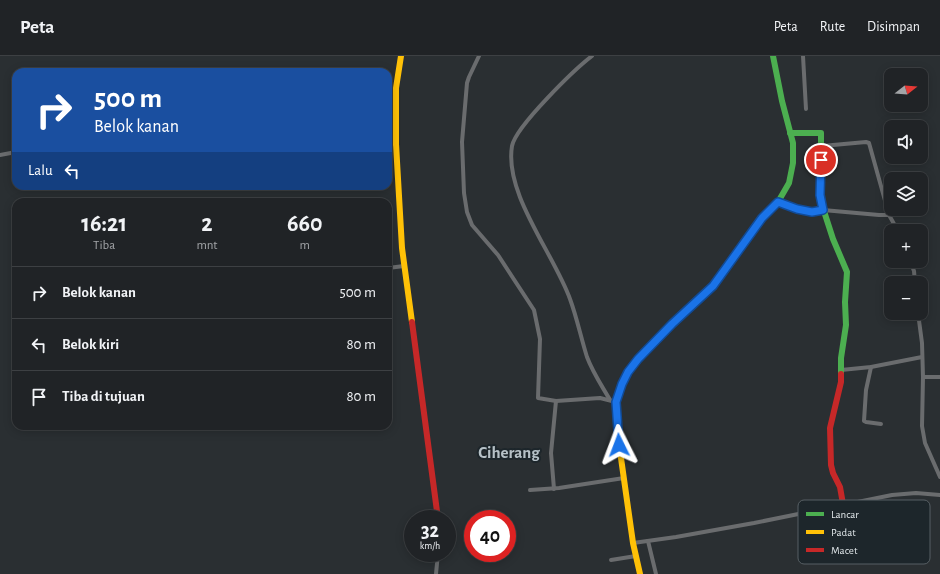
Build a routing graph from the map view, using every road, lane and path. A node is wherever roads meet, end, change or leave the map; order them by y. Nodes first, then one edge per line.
1 (401, 56) edge
2 (479, 56) edge
3 (592, 56) edge
4 (773, 56) edge
5 (803, 56) edge
6 (806, 109) dead end
7 (790, 133) junction
8 (392, 144) edge
9 (396, 144) junction
10 (822, 146) junction
11 (12, 153) edge
12 (0, 155) edge
13 (884, 197) edge
14 (778, 202) junction
15 (823, 210) junction
16 (884, 215) edge
17 (404, 266) junction
18 (392, 268) edge
19 (919, 320) edge
20 (922, 357) junction
21 (871, 367) junction
22 (841, 370) junction
23 (923, 377) junction
24 (940, 377) edge
25 (556, 401) junction
26 (613, 401) junction
27 (880, 424) dead end
28 (940, 477) edge
29 (624, 478) junction
30 (554, 488) junction
31 (530, 490) dead end
32 (940, 495) edge
33 (842, 500) edge
34 (867, 500) edge
35 (437, 510) edge
36 (798, 514) edge
37 (648, 541) junction
38 (633, 542) junction
39 (636, 556) junction
40 (611, 560) dead end
41 (437, 562) edge
42 (436, 574) edge
43 (640, 574) edge
44 (656, 574) edge

1 - 9 street
2 - 25 street
3 - 26 street
4 - 7 street
5 - 6 street
7 - 10 street
7 - 14 street
8 - 9 street
9 - 17 street
10 - 13 street
10 - 15 street
11 - 12 street
14 - 15 street
14 - 26 street
15 - 16 street
15 - 22 street
17 - 18 street
17 - 35 street
19 - 20 street
20 - 21 street
20 - 23 street
21 - 22 street
21 - 27 street
22 - 33 street
23 - 24 street
23 - 28 street
25 - 26 street
25 - 30 street
26 - 29 street
29 - 30 street
29 - 38 street
30 - 31 street
32 - 34 street
36 - 37 street
37 - 38 street
37 - 44 street
38 - 39 street
39 - 40 street
39 - 43 street
41 - 42 street

